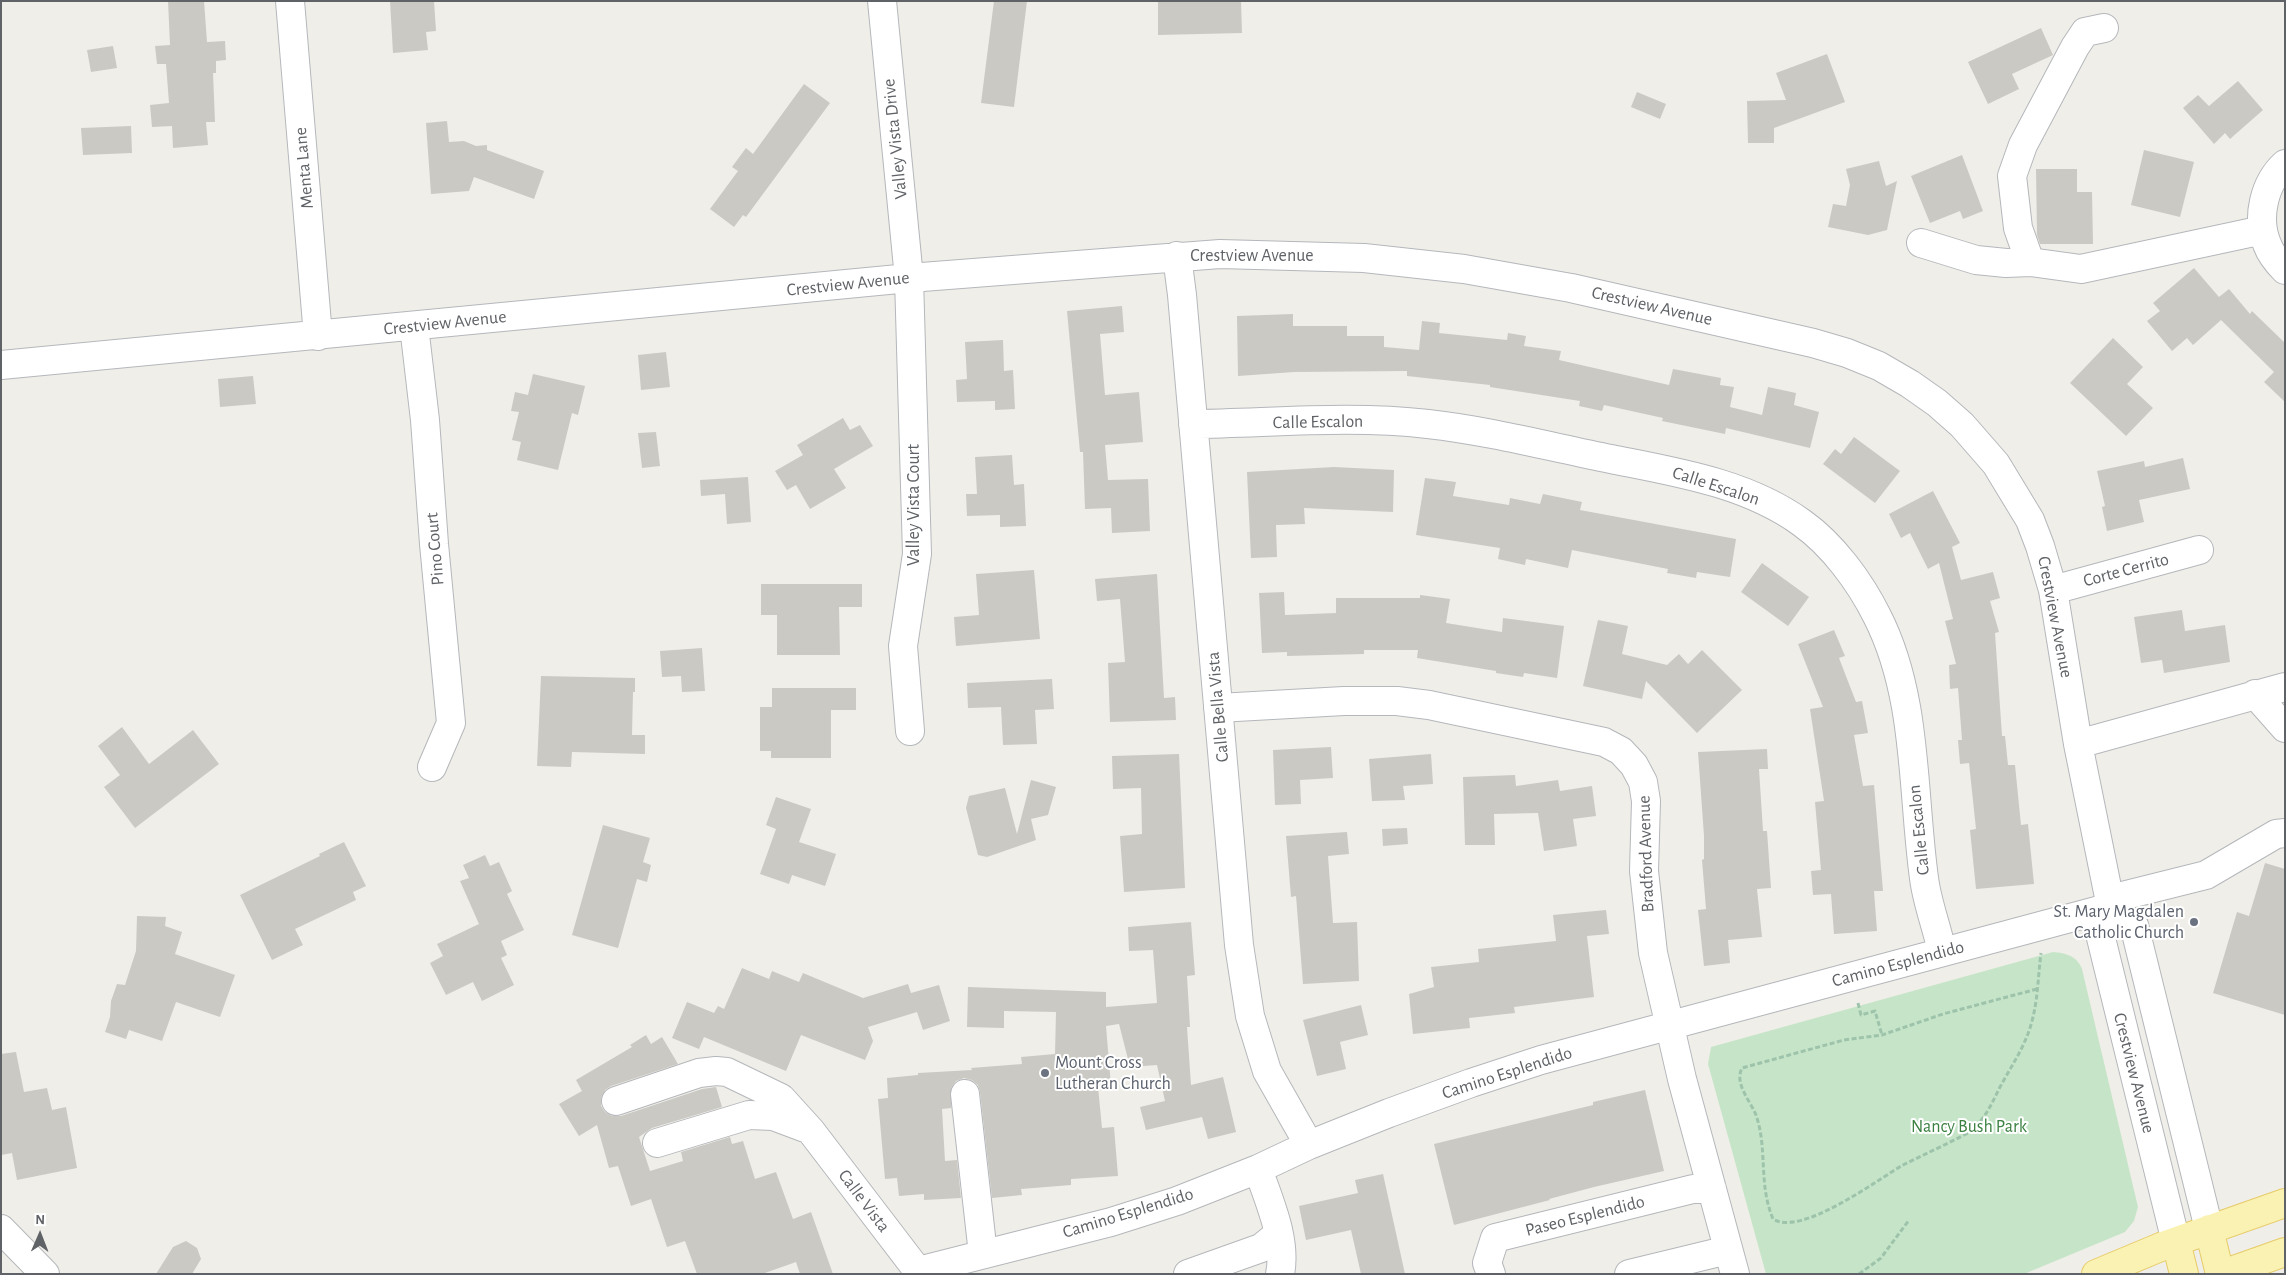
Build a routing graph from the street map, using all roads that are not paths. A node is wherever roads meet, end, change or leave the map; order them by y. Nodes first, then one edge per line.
1 (290, 1) edge
2 (882, 1) edge
3 (2104, 28) dead end
4 (2285, 164) edge
5 (2263, 230) junction
6 (1921, 243) dead end
7 (1176, 256) junction
8 (2030, 262) junction
9 (2285, 270) edge
10 (909, 278) junction
11 (414, 326) junction
12 (318, 336) junction
13 (1, 365) edge
14 (1193, 424) junction
15 (2198, 550) dead end
16 (2053, 590) junction
17 (2285, 687) edge
18 (2255, 694) junction
19 (1218, 708) junction
20 (2285, 728) edge
21 (910, 731) dead end
22 (2078, 744) junction
23 (432, 767) dead end
24 (2285, 833) edge
25 (2110, 903) junction
26 (1942, 952) junction
27 (1671, 1026) junction
28 (965, 1094) dead end
29 (616, 1101) dead end
30 (811, 1131) junction
31 (657, 1143) dead end
32 (1309, 1145) junction
33 (1258, 1169) junction
34 (1712, 1189) junction
35 (2285, 1203) edge
36 (1, 1229) edge
37 (2209, 1229) junction
38 (1278, 1234) junction
39 (2176, 1242) junction
40 (2285, 1252) edge
41 (983, 1254) junction
42 (1732, 1262) edge
43 (918, 1272) edge
44 (45, 1274) edge
45 (1188, 1274) edge
46 (1280, 1274) edge
47 (1491, 1274) edge
48 (1629, 1274) edge
49 (2096, 1274) edge
50 (2184, 1274) edge
51 (2221, 1274) edge

1 - 12 street, Menta Lane
2 - 10 street, Valley Vista Drive
3 - 8 street
4 - 5 street
5 - 8 street
5 - 9 street
6 - 8 street
7 - 10 street, Crestview Avenue
7 - 14 street, Calle Bella Vista
7 - 16 street, Crestview Avenue
10 - 11 street, Crestview Avenue
10 - 21 street, Valley Vista Court
11 - 12 street, Crestview Avenue
11 - 23 street, Pino Court
12 - 13 street, Crestview Avenue
14 - 19 street, Calle Bella Vista
14 - 26 street, Calle Escalon
15 - 16 street, Corte Cerrito
16 - 22 street, Crestview Avenue
17 - 18 street
18 - 20 street
18 - 22 street
19 - 27 street, Bradford Avenue
19 - 32 street, Calle Bella Vista
22 - 25 street, Crestview Avenue
24 - 25 street, Camino Esplendido
25 - 26 street, Camino Esplendido
25 - 37 street, Crestview Avenue
25 - 39 street, Crestview Avenue
26 - 27 street, Camino Esplendido
27 - 32 street, Camino Esplendido
27 - 34 street, Bradford Avenue
28 - 41 street
29 - 30 street, Calle Vista
30 - 31 street
30 - 43 street, Calle Vista
32 - 33 street, Camino Esplendido
33 - 38 street
33 - 41 street, Camino Esplendido
34 - 42 street, Bradford Avenue
34 - 47 street, Paseo Esplendido
35 - 37 main road
36 - 44 street
37 - 39 main road
37 - 51 main road
38 - 45 street
38 - 46 street
39 - 49 main road
39 - 50 main road
40 - 51 main road
41 - 43 street, Camino Esplendido
42 - 48 street

